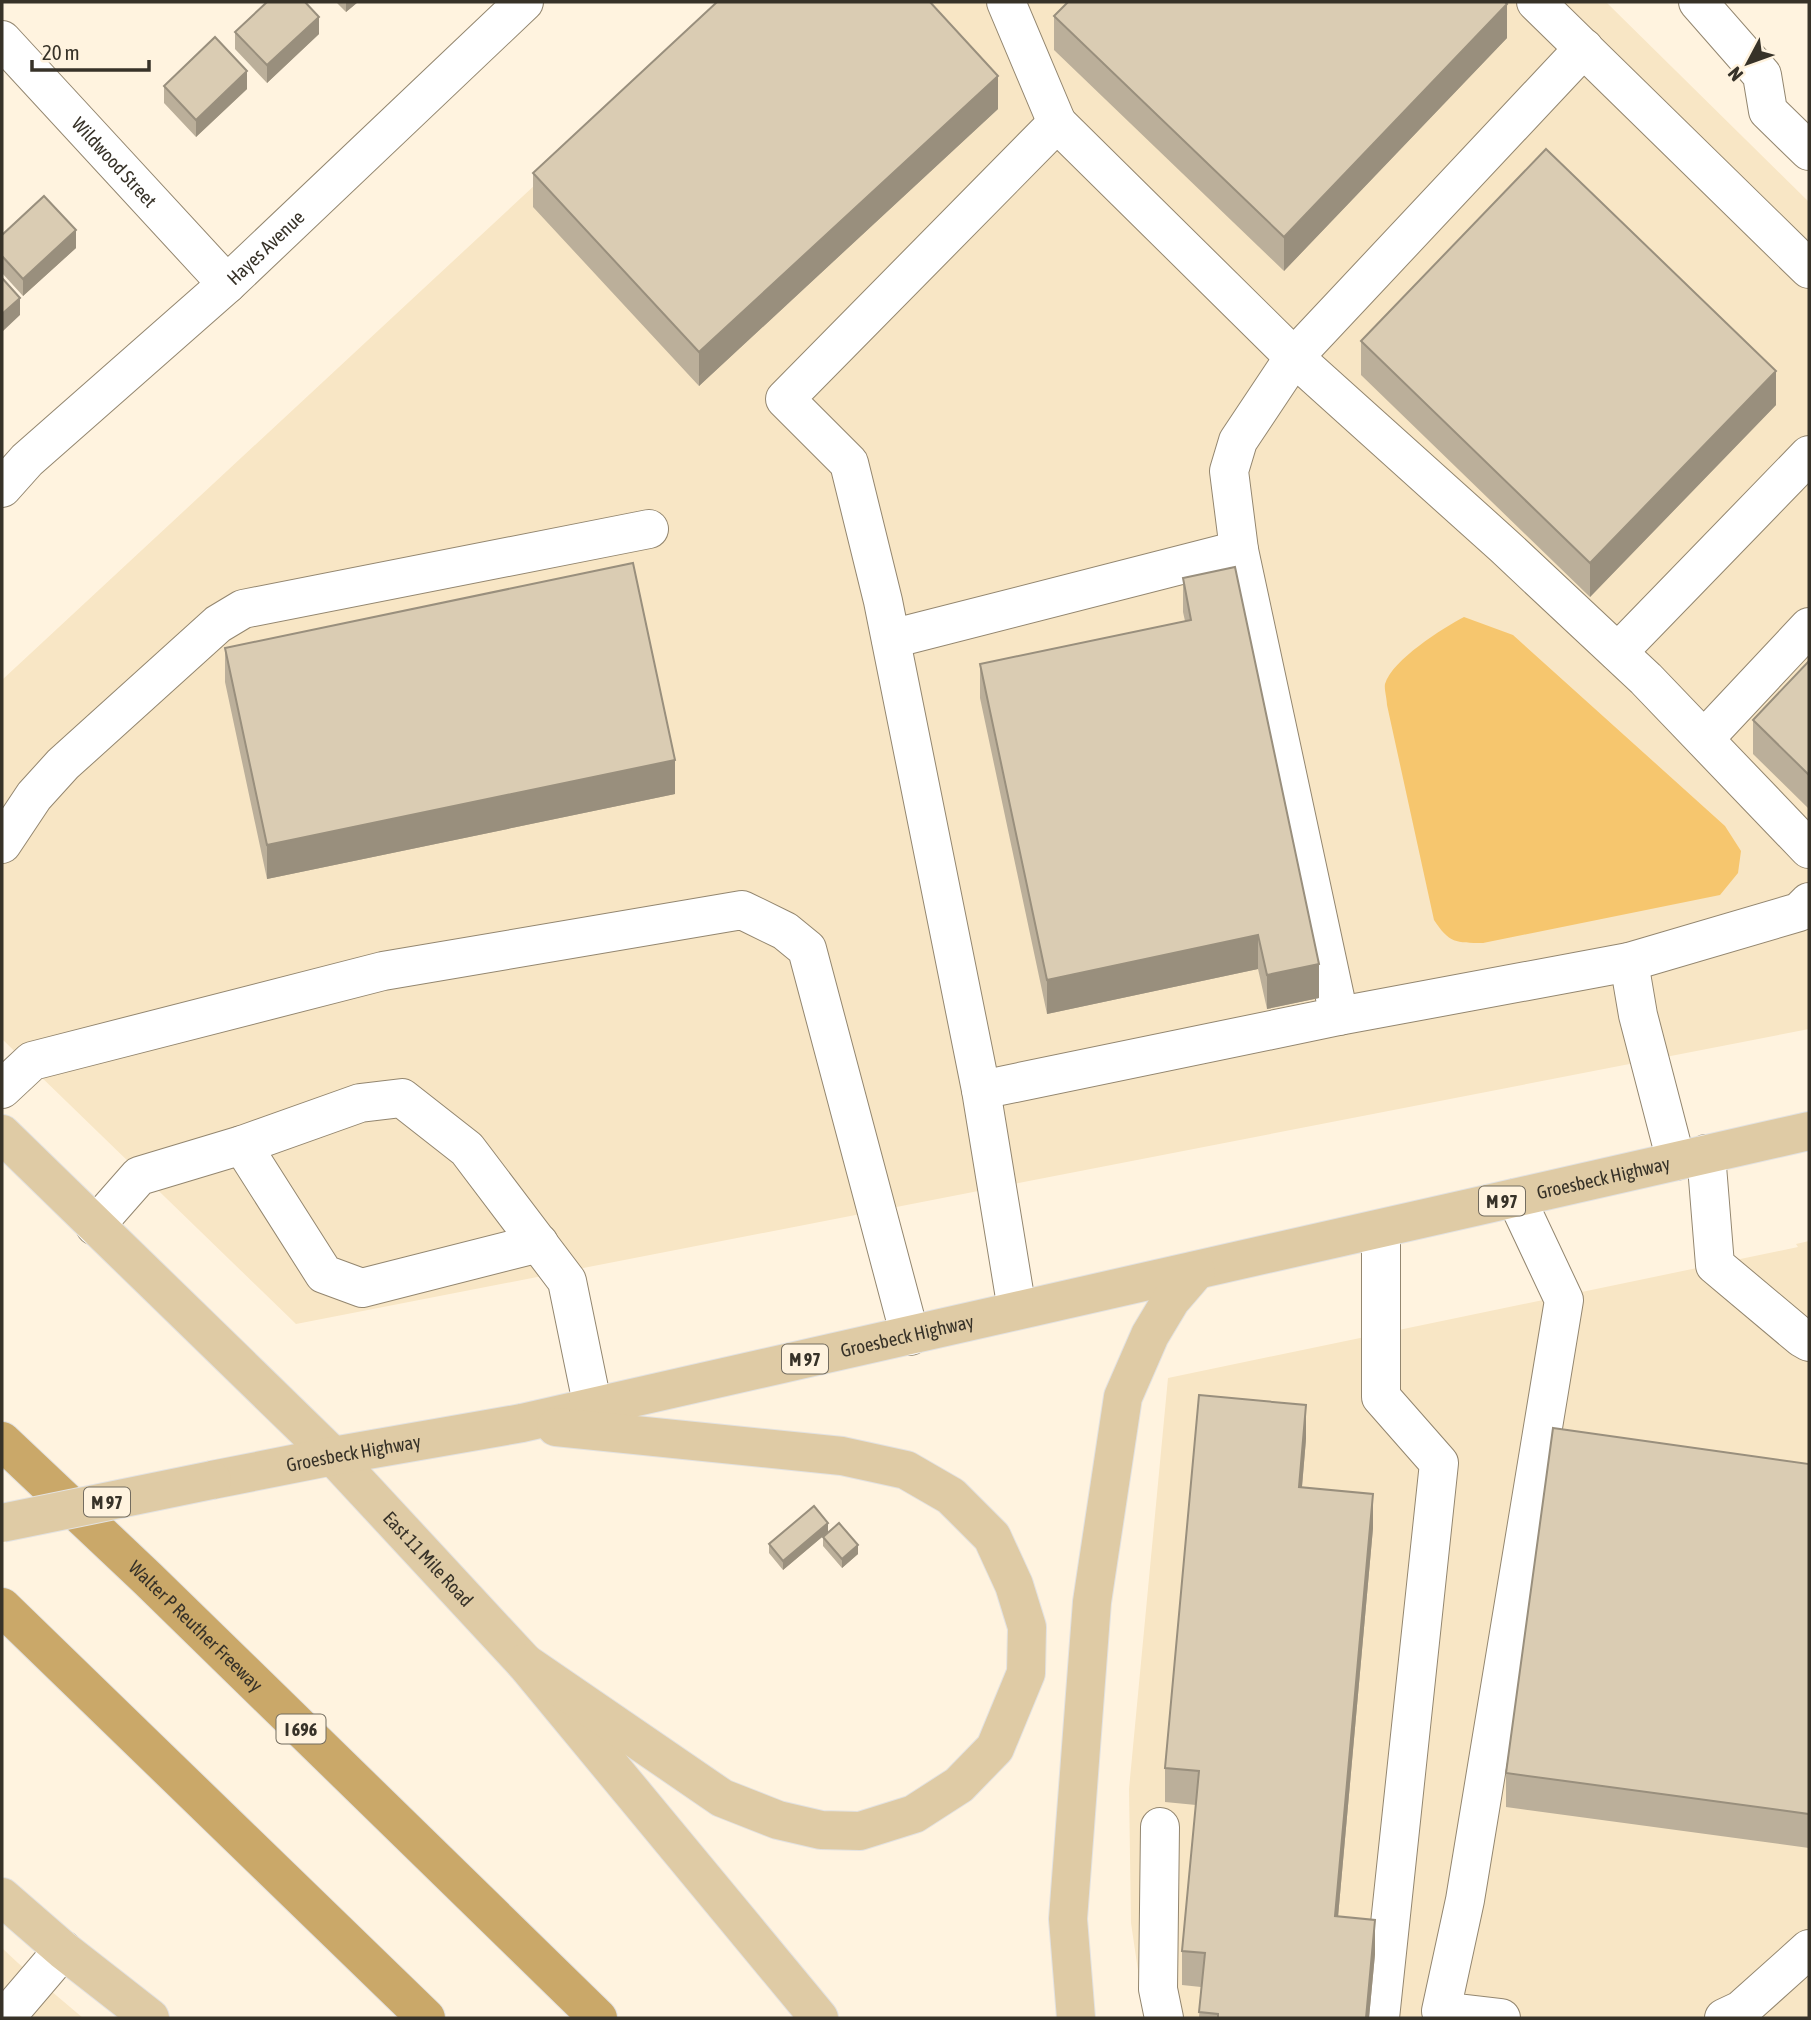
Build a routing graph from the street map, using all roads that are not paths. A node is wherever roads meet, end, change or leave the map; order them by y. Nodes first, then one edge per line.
1 (524, 2) edge
2 (1006, 2) edge
3 (1536, 2) edge
4 (1698, 2) edge
5 (2, 40) edge
6 (1584, 48) junction
7 (1057, 122) junction
8 (1809, 151) edge
9 (1809, 269) edge
10 (227, 284) junction
11 (1294, 357) junction
12 (1809, 455) edge
13 (2, 488) edge
14 (649, 529) dead end
15 (1240, 550) junction
16 (1809, 626) edge
17 (891, 639) junction
18 (1618, 652) junction
19 (1704, 739) junction
20 (2, 844) edge
21 (1809, 849) edge
22 (1809, 902) edge
23 (1629, 962) junction
24 (1339, 1016) junction
25 (2, 1089) edge
26 (981, 1090) junction
27 (1809, 1130) edge
28 (2, 1135) edge
29 (242, 1145) junction
30 (1691, 1158) junction
31 (1516, 1198) junction
32 (95, 1226) junction
33 (1381, 1229) junction
34 (539, 1243) junction
35 (1196, 1271) junction
36 (1017, 1310) junction
37 (910, 1336) junction
38 (1809, 1342) edge
39 (593, 1408) junction
40 (522, 1423) junction
41 (2, 1441) edge
42 (333, 1456) junction
43 (2, 1523) edge
44 (2, 1607) edge
45 (525, 1663) junction
46 (1160, 1827) dead end
47 (2, 1897) edge
48 (1809, 1949) edge
49 (63, 1950) junction
50 (5, 2018) edge
51 (150, 2018) edge
52 (426, 2018) edge
53 (598, 2018) edge
54 (819, 2018) edge
55 (1076, 2018) edge
56 (1164, 2018) edge
57 (1380, 2018) edge
58 (1501, 2018) edge
59 (1724, 2018) edge

1 - 10 street, Hayes Avenue
2 - 7 street
3 - 6 street
4 - 8 street
5 - 10 street, Wildwood Street
6 - 9 street
6 - 11 street
7 - 11 street
7 - 17 street
10 - 13 street, Hayes Avenue
11 - 15 street
11 - 18 street
12 - 18 street
14 - 20 street
15 - 17 street
15 - 24 street
16 - 19 street
17 - 26 street
18 - 19 street
19 - 21 street
22 - 23 street
23 - 24 street
23 - 30 street
24 - 26 street
25 - 37 street
26 - 36 street
27 - 30 main road, Groesbeck Highway / M 97
28 - 32 main road, East 11 Mile Road
29 - 32 street
29 - 34 street
29 - 34 street
30 - 31 main road, Groesbeck Highway / M 97
30 - 38 street
31 - 33 main road, Groesbeck Highway / M 97
31 - 58 street
32 - 42 main road, East 11 Mile Road
33 - 35 main road, Groesbeck Highway / M 97
33 - 57 street
34 - 39 street
35 - 36 main road, Groesbeck Highway / M 97
35 - 55 main road
36 - 37 main road, Groesbeck Highway / M 97
37 - 39 main road, Groesbeck Highway / M 97
39 - 40 main road, Groesbeck Highway / M 97
40 - 42 main road, Groesbeck Highway / M 97
40 - 45 main road
41 - 53 highway, Walter P Reuther Freeway / I 696
42 - 43 main road, Groesbeck Highway / M 97, bridge
42 - 45 main road, East 11 Mile Road
44 - 52 highway
45 - 54 main road, East 11 Mile Road
46 - 56 street
47 - 49 main road
48 - 59 street
49 - 50 street
49 - 51 main road

